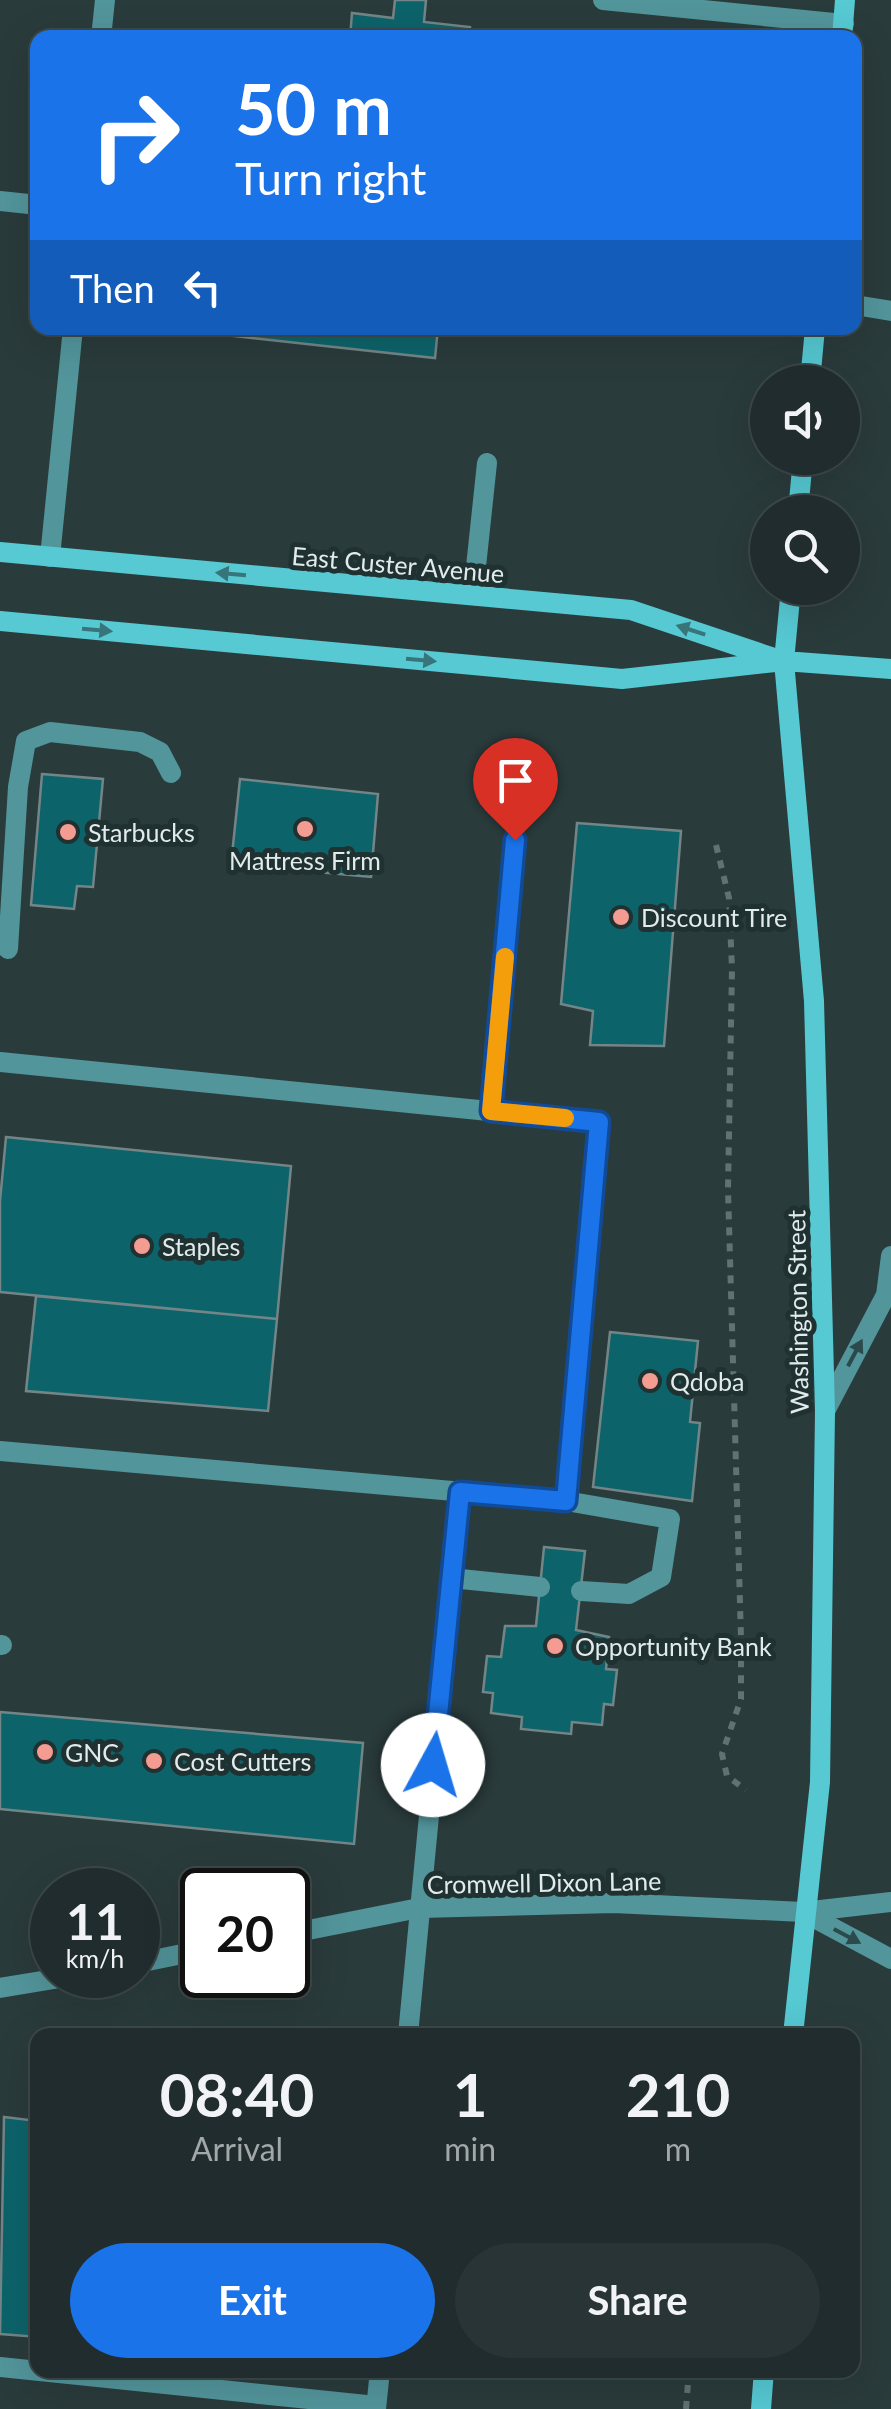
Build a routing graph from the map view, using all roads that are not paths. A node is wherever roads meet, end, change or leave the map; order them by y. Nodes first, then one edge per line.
1 (105, 0) edge
2 (603, 0) edge
3 (846, 0) edge
4 (102, 30) edge
5 (835, 30) edge
6 (843, 30) edge
7 (0, 201) edge
8 (30, 204) edge
9 (862, 306) edge
10 (891, 311) edge
11 (72, 335) edge
12 (814, 335) edge
13 (812, 365) edge
14 (487, 463) dead end
15 (0, 552) edge
16 (50, 557) junction
17 (473, 596) junction
18 (789, 605) edge
19 (0, 621) edge
20 (784, 661) junction
21 (891, 669) edge
22 (172, 773) dead end
23 (515, 840) dead end
24 (8, 949) dead end
25 (0, 1062) edge
26 (491, 1111) junction
27 (891, 1256) edge
28 (825, 1410) junction
29 (0, 1451) edge
30 (460, 1492) junction
31 (566, 1501) junction
32 (451, 1578) junction
33 (540, 1587) dead end
34 (580, 1590) dead end
35 (891, 1902) edge
36 (419, 1908) junction
37 (803, 1912) junction
38 (310, 1930) edge
39 (891, 1959) edge
40 (30, 1983) edge
41 (0, 1988) edge
42 (409, 2028) edge
43 (793, 2028) edge
44 (0, 2367) edge
45 (30, 2370) edge
46 (101, 2378) edge
47 (379, 2378) edge
48 (763, 2378) edge
49 (376, 2408) edge
50 (761, 2409) edge

1 - 4 street
2 - 5 street
3 - 6 main road
7 - 8 street
9 - 10 street
11 - 16 street
12 - 13 main road
14 - 17 street
15 - 16 main road, East Custer Avenue
17 -> 16 main road, East Custer Avenue
20 -> 17 main road, East Custer Avenue
18 - 20 main road, Washington Street
19 -> 20 main road, East Custer Avenue
20 - 21 main road, East Custer Avenue
20 - 28 main road, Washington Street
22 - 24 street
23 - 26 street
25 - 26 street
26 - 31 street
28 -> 27 street
28 - 37 main road, Washington Street
29 - 30 street
30 - 31 street
30 - 32 street
31 - 34 street
32 - 33 street
32 - 36 street
35 - 37 street, Cromwell Dixon Lane
36 - 37 street, Cromwell Dixon Lane
36 - 38 street, Cromwell Dixon Lane
36 - 42 street
37 -> 39 street, Cromwell Dixon Lane
37 - 43 main road, Washington Street
40 - 41 street
44 - 45 street
46 - 49 street
47 - 49 street
48 - 50 main road

